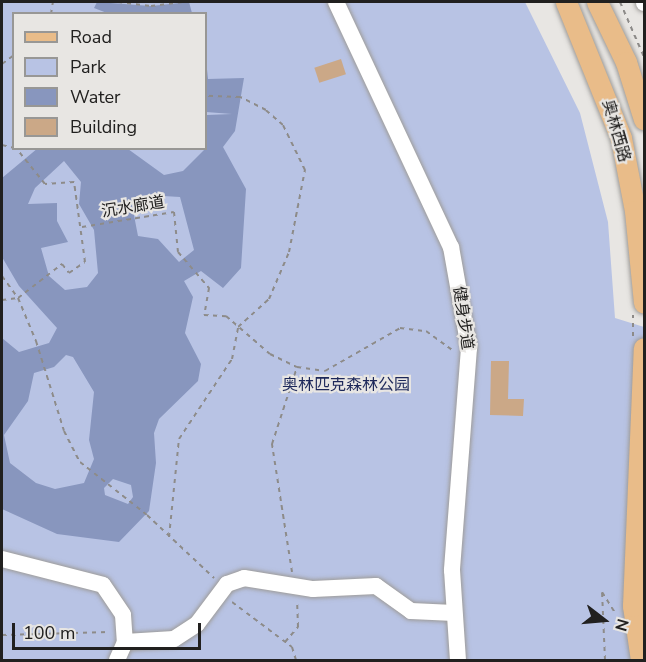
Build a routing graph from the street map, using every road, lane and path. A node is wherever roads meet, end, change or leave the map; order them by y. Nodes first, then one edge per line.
1 (118, 2) edge
2 (185, 2) edge
3 (336, 2) edge
4 (566, 2) edge
5 (597, 2) edge
6 (620, 2) edge
7 (645, 57) edge
8 (207, 96) edge
9 (645, 118) edge
10 (18, 150) edge
11 (82, 227) junction
12 (2, 276) edge
13 (18, 298) junction
14 (2, 300) edge
15 (639, 305) edge
16 (639, 345) edge
17 (297, 367) junction
18 (468, 369) junction
19 (169, 537) junction
20 (2, 559) edge
21 (295, 582) junction
22 (227, 584) junction
23 (239, 606) dead end
24 (454, 613) junction
25 (621, 613) dead end
26 (2, 635) edge
27 (125, 636) junction
28 (285, 642) junction
29 (117, 660) edge
30 (296, 660) edge
31 (458, 660) edge
32 (605, 660) edge
33 (641, 660) edge

1 - 2 path
3 - 18 street, 健身步道
4 - 15 main road, 奥林西路
5 - 9 main road, 奥林西路
6 - 7 path
8 - 19 path
10 - 11 path, 沉水廊道
11 - 13 path, 沉水廊道
11 - 17 path, 沉水廊道, bridge
12 - 13 path
13 - 14 path
13 - 19 path
15 - 16 path
16 - 33 main road
17 - 18 path
17 - 21 path
18 - 24 street, 健身步道
19 - 22 path
20 - 27 street
21 - 22 street
21 - 24 street
21 - 28 path
22 - 27 street
23 - 28 path
24 - 31 street, 健身步道
25 - 32 path
26 - 27 path
27 - 29 street
28 - 30 path

